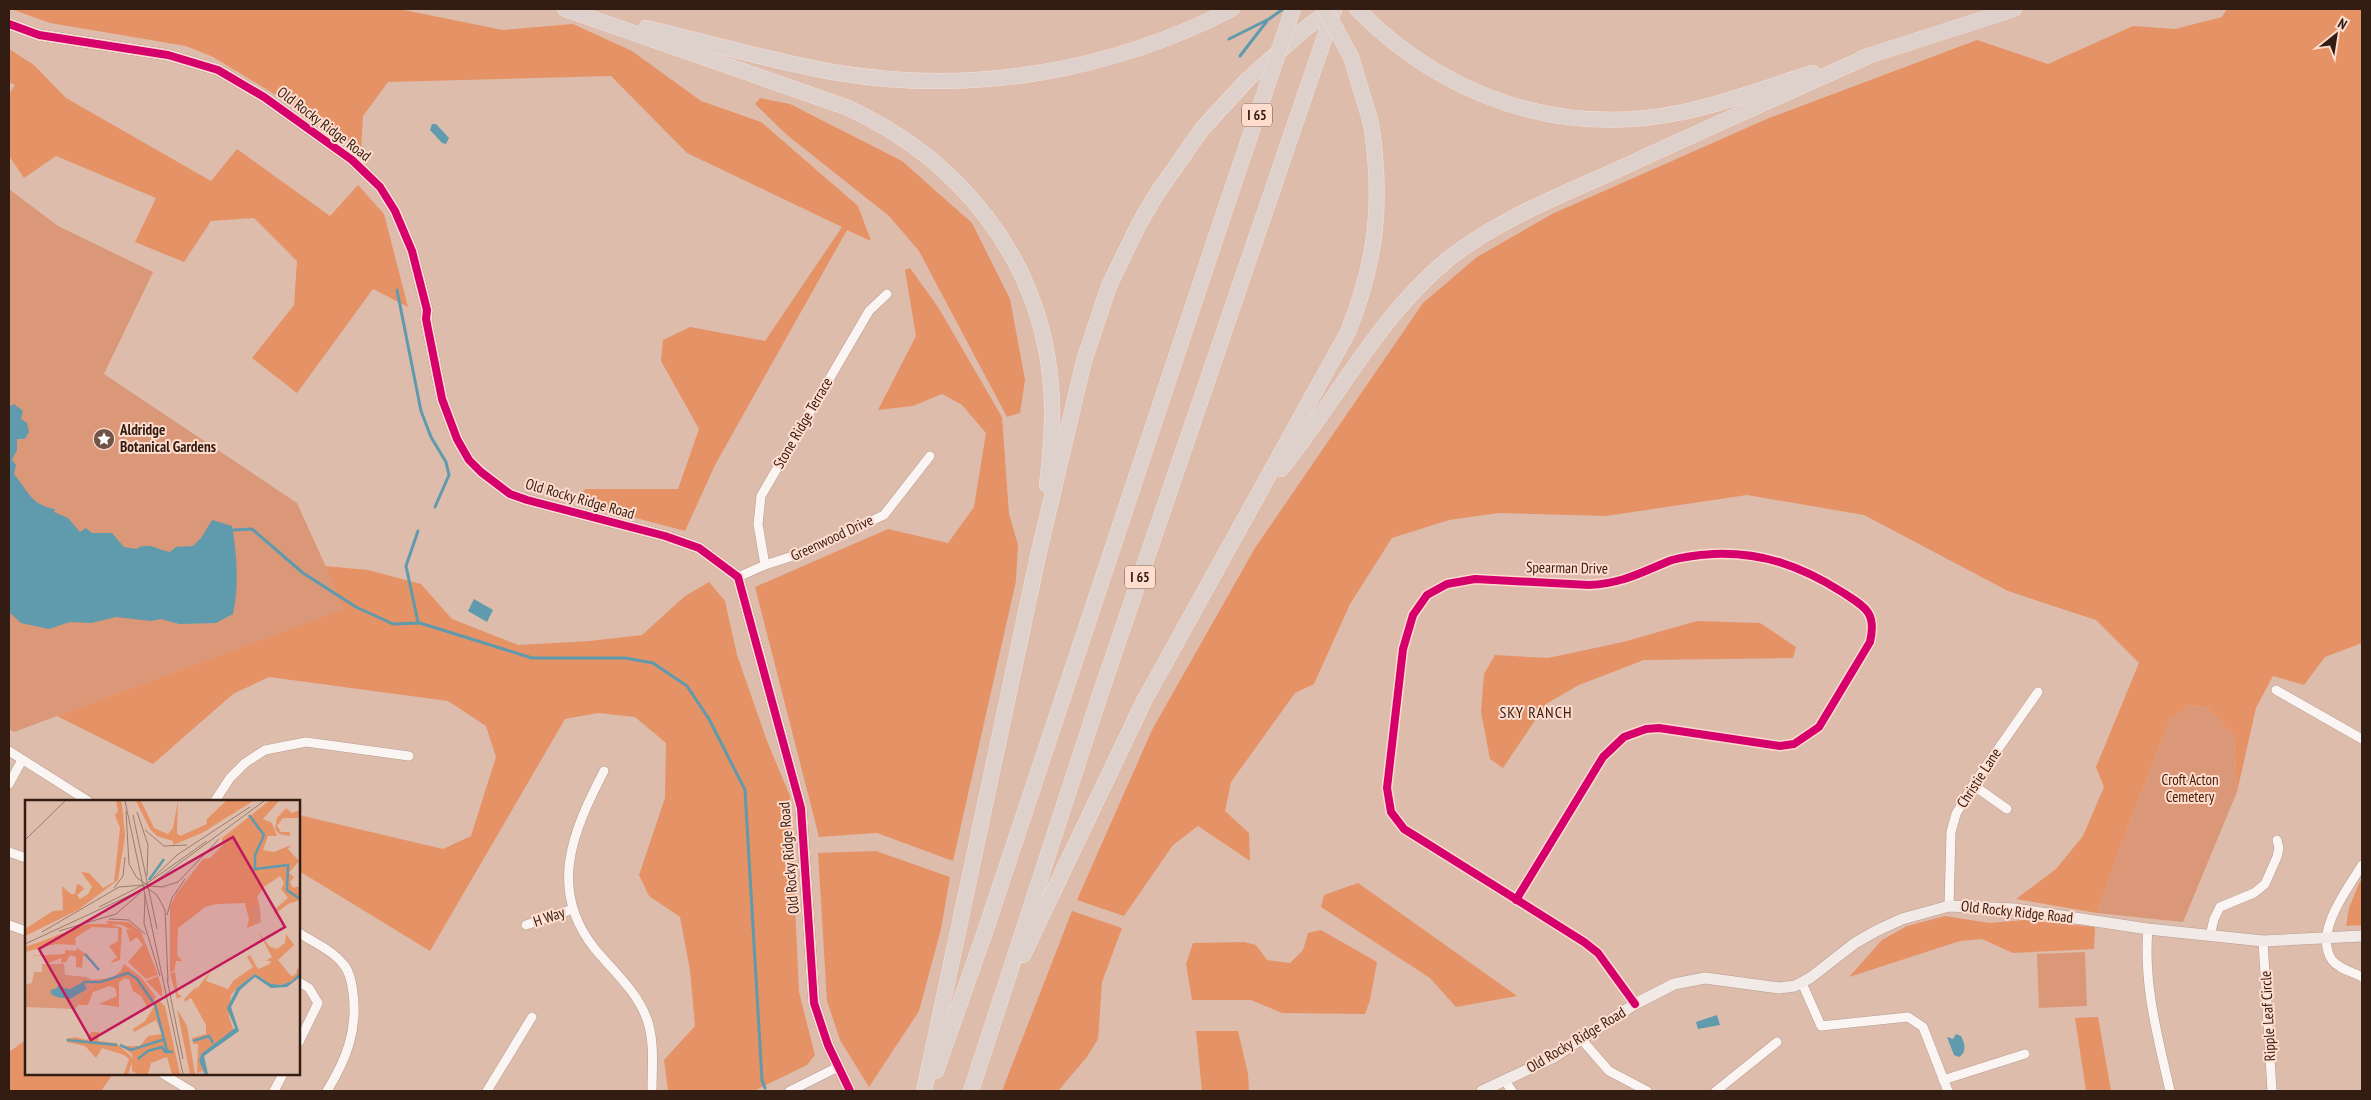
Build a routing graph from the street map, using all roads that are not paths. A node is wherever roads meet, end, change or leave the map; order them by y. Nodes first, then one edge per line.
1 (565, 9) edge
2 (1232, 9) edge
3 (1293, 9) edge
4 (1325, 9) edge
5 (1333, 9) edge
6 (1357, 9) edge
7 (2014, 9) edge
8 (9, 24) edge
9 (1871, 55) junction
10 (888, 294) dead end
11 (930, 456) dead end
12 (1257, 500) junction
13 (1038, 556) junction
14 (765, 565) junction
15 (738, 577) junction
16 (2276, 690) dead end
17 (2038, 692) dead end
18 (2362, 739) edge
19 (9, 751) edge
20 (408, 756) dead end
21 (22, 760) junction
22 (604, 771) dead end
23 (9, 784) edge
24 (1973, 785) junction
25 (86, 800) edge
26 (216, 800) edge
27 (2007, 809) dead end
28 (2277, 840) dead end
29 (9, 852) edge
30 (25, 858) edge
31 (2362, 865) edge
32 (1516, 900) junction
33 (1948, 906) junction
34 (573, 909) junction
35 (9, 925) edge
36 (526, 925) dead end
37 (2148, 928) junction
38 (25, 931) edge
39 (300, 933) edge
40 (2210, 936) junction
41 (2362, 936) edge
42 (2327, 938) junction
43 (2263, 941) junction
44 (2362, 977) edge
45 (300, 983) edge
46 (1802, 983) junction
47 (1635, 1004) junction
48 (532, 1017) dead end
49 (994, 1020) junction
50 (300, 1040) edge
51 (1582, 1040) junction
52 (1777, 1042) dead end
53 (2025, 1054) dead end
54 (838, 1067) junction
55 (165, 1075) edge
56 (282, 1075) edge
57 (1943, 1080) junction
58 (1505, 1081) junction
59 (191, 1091) edge
60 (274, 1091) edge
61 (327, 1091) edge
62 (486, 1091) edge
63 (652, 1091) edge
64 (790, 1091) edge
65 (850, 1091) edge
66 (924, 1091) edge
67 (929, 1091) edge
68 (971, 1091) edge
69 (1482, 1091) edge
70 (1512, 1091) edge
71 (1647, 1091) edge
72 (1716, 1091) edge
73 (1948, 1091) edge
74 (2170, 1091) edge
75 (2272, 1091) edge

1 - 2 highway
1 - 13 highway
3 - 67 highway, I 65, bridge
4 - 12 highway, bridge
5 - 13 highway
5 - 49 highway, I 65
6 - 9 highway
7 - 9 highway
8 - 15 street, Old Rocky Ridge Road
9 - 12 highway
10 - 14 street, Stone Ridge Terrace
11 - 14 street, Greenwood Drive
12 - 49 highway
13 - 66 highway
14 - 15 street, Greenwood Drive
15 - 54 street, Old Rocky Ridge Road
16 - 18 street
17 - 24 street, Christie Lane
19 - 21 street
20 - 26 street
21 - 23 street
21 - 25 street
22 - 34 street
24 - 27 street
24 - 33 street, Christie Lane
28 - 40 street
29 - 30 street
31 - 42 street
32 - 32 street, Spearman Drive
32 - 47 street, Spearman Drive
33 - 37 street, Old Rocky Ridge Road
33 - 46 street, Old Rocky Ridge Road
34 - 36 street, H Way
34 - 63 street
35 - 38 street
37 - 40 street, Old Rocky Ridge Road
37 - 74 street
39 - 61 street
40 - 43 street, Old Rocky Ridge Road
41 - 42 street, Old Rocky Ridge Road
42 - 43 street, Old Rocky Ridge Road
42 - 44 street
43 - 75 street, Ripple Leaf Circle
45 - 50 street
46 - 47 street, Old Rocky Ridge Road
46 - 57 street
47 - 51 street, Old Rocky Ridge Road
48 - 62 street
49 - 68 highway, I 65
51 - 58 street, Old Rocky Ridge Road
51 - 71 street
52 - 72 street
53 - 57 street
54 - 64 street
54 - 65 street, Old Rocky Ridge Road
55 - 59 street
56 - 60 street
57 - 73 street
58 - 69 street, Old Rocky Ridge Road
58 - 70 street

